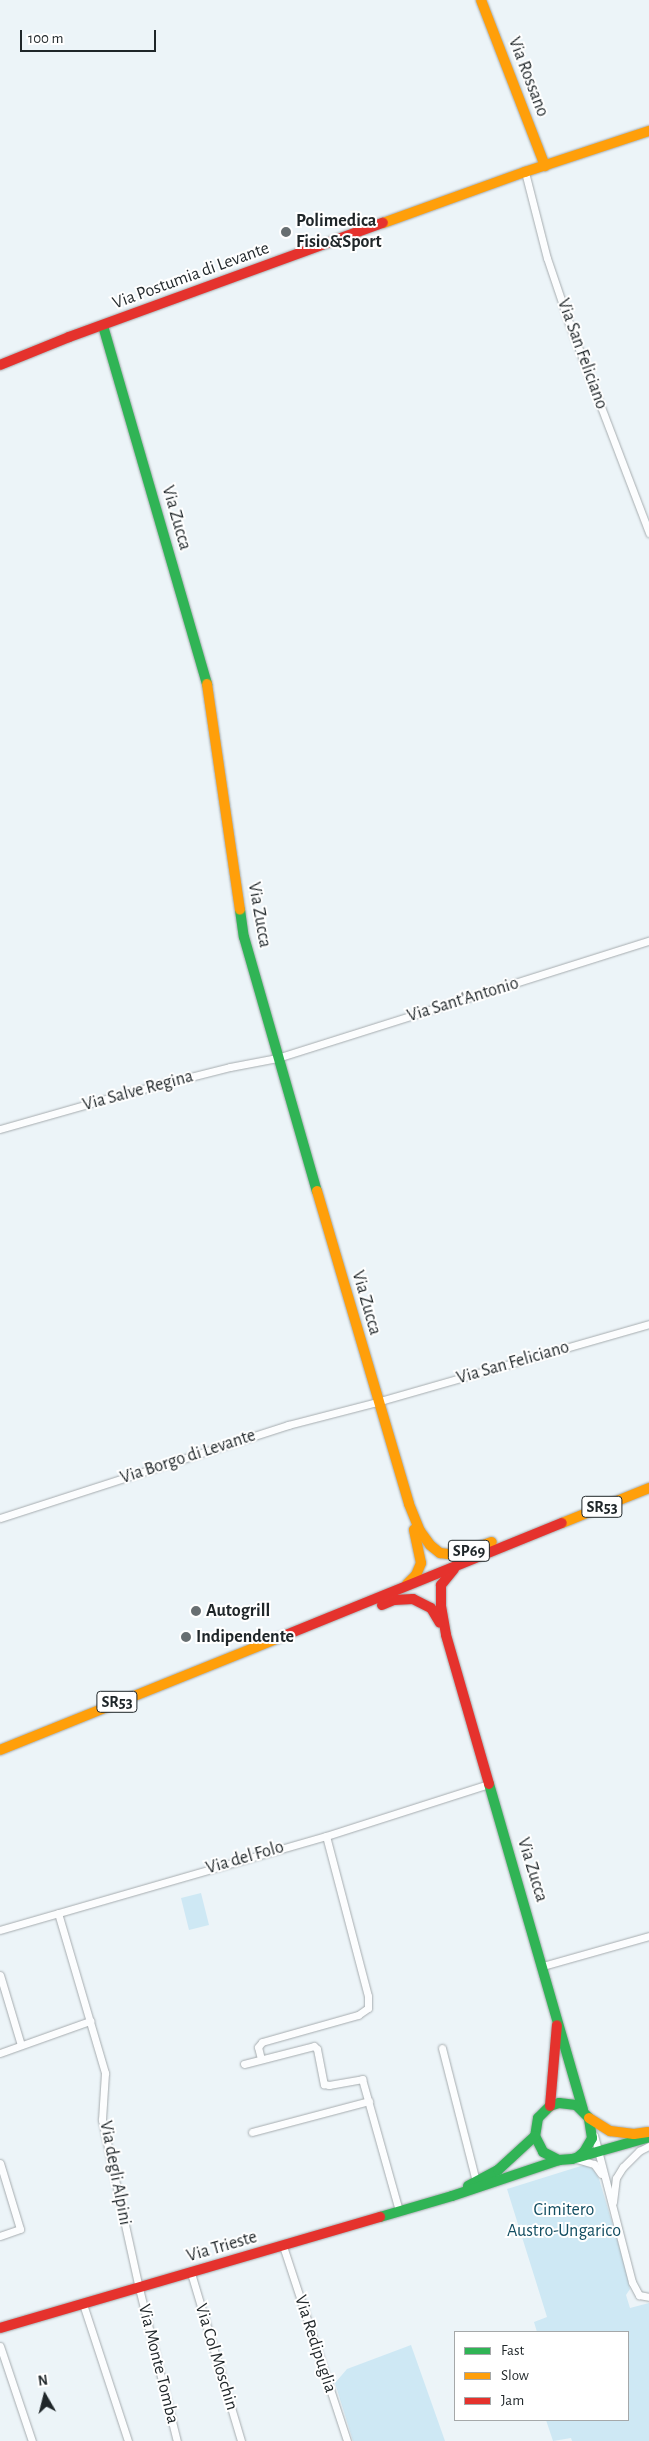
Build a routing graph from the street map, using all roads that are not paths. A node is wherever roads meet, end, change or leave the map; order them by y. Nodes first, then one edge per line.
1 (481, 0) edge
2 (649, 130) edge
3 (545, 166) junction
4 (525, 172) junction
5 (103, 326) junction
6 (0, 365) edge
7 (649, 533) edge
8 (649, 941) edge
9 (277, 1058) junction
10 (0, 1129) edge
11 (649, 1324) edge
12 (377, 1402) junction
13 (649, 1488) edge
14 (409, 1504) junction
15 (0, 1518) edge
16 (555, 1526) junction
17 (458, 1565) junction
18 (396, 1590) junction
19 (308, 1626) junction
20 (446, 1635) junction
21 (0, 1750) edge
22 (489, 1784) junction
23 (326, 1836) junction
24 (58, 1913) junction
25 (0, 1930) edge
26 (649, 1936) edge
27 (543, 1966) junction
28 (0, 1975) edge
29 (557, 2014) junction
30 (90, 2021) junction
31 (21, 2045) junction
32 (442, 2048) dead end
33 (0, 2053) edge
34 (261, 2059) junction
35 (244, 2064) dead end
36 (369, 2102) junction
37 (550, 2106) junction
38 (586, 2114) junction
39 (592, 2130) junction
40 (252, 2132) dead end
41 (649, 2132) edge
42 (535, 2136) junction
43 (649, 2137) edge
44 (649, 2146) edge
45 (598, 2152) junction
46 (575, 2158) junction
47 (559, 2160) junction
48 (0, 2163) edge
49 (476, 2181) junction
50 (452, 2196) junction
51 (613, 2208) junction
52 (399, 2211) junction
53 (0, 2236) edge
54 (283, 2246) junction
55 (191, 2273) junction
56 (139, 2288) junction
57 (649, 2297) edge
58 (83, 2304) junction
59 (0, 2328) edge
60 (0, 2346) edge
61 (32, 2441) edge
62 (128, 2441) edge
63 (177, 2441) edge
64 (241, 2441) edge
65 (347, 2441) edge

1 - 3 main road, Via Rossano
2 - 3 main road, Via Postumia di Levante
3 - 4 main road, Via Postumia di Levante
4 - 5 main road, Via Postumia di Levante
4 - 7 street, Via San Feliciano
5 - 6 main road, Via Postumia di Levante
5 - 9 main road, Via Zucca / SP69
8 - 9 street, Via Sant'Antonio
9 - 10 street, Via Salve Regina
9 - 12 main road, Via Zucca / SP69
11 - 12 street, Via San Feliciano
12 - 14 main road, Via Zucca / SP69
12 - 15 street, Via Borgo di Levante
13 - 16 main road, SR53
14 - 16 main road, SP69
14 - 18 main road, SP69
16 - 17 main road, SR53
17 - 18 main road, SR53
17 - 20 main road, SP69
18 - 19 main road, SR53
19 - 20 main road, SP69
19 - 21 main road, SR53
20 - 22 main road, SP69
22 - 23 street, Via del Folo
22 - 27 main road, Via Zucca / SP69
23 - 24 street, Via del Folo
23 - 34 street
24 - 25 street, Via del Folo
24 - 30 street, Via degli Alpini
26 - 27 street
27 - 29 main road, Via Zucca / SP69
28 - 31 street
29 - 37 main road, Via Zucca / SP69
29 - 38 main road, Via Zucca / SP69
30 - 31 street
30 - 56 street, Via degli Alpini
31 - 33 street
32 - 49 street
34 - 35 street
34 - 36 street
36 - 40 street
36 - 52 street
37 - 38 main road
37 - 42 main road, Via Zucca / SP69
38 - 39 main road, Via Zucca / SP69
38 - 41 main road
39 - 45 street
39 - 46 main road
42 - 47 main road
42 - 49 main road, Via Trieste / SP69
43 - 45 main road
44 - 51 street
45 - 46 main road
45 - 51 street
46 - 47 main road, SP69
46 - 51 street
47 - 50 main road, Via Trieste / SP69
48 - 53 street
49 - 50 main road, Via Trieste / SP69
50 - 52 main road, Via Trieste / SP69
51 - 57 street
52 - 54 main road, Via Trieste / SP69
54 - 55 main road, Via Trieste / SP69
54 - 65 street, Via Redipuglia
55 - 56 main road, Via Trieste / SP69
55 - 64 street, Via Col Moschin
56 - 58 main road, Via Trieste / SP69
56 - 63 street, Via Monte Tomba
58 - 59 main road, Via Trieste / SP69
58 - 62 street
60 - 61 street

